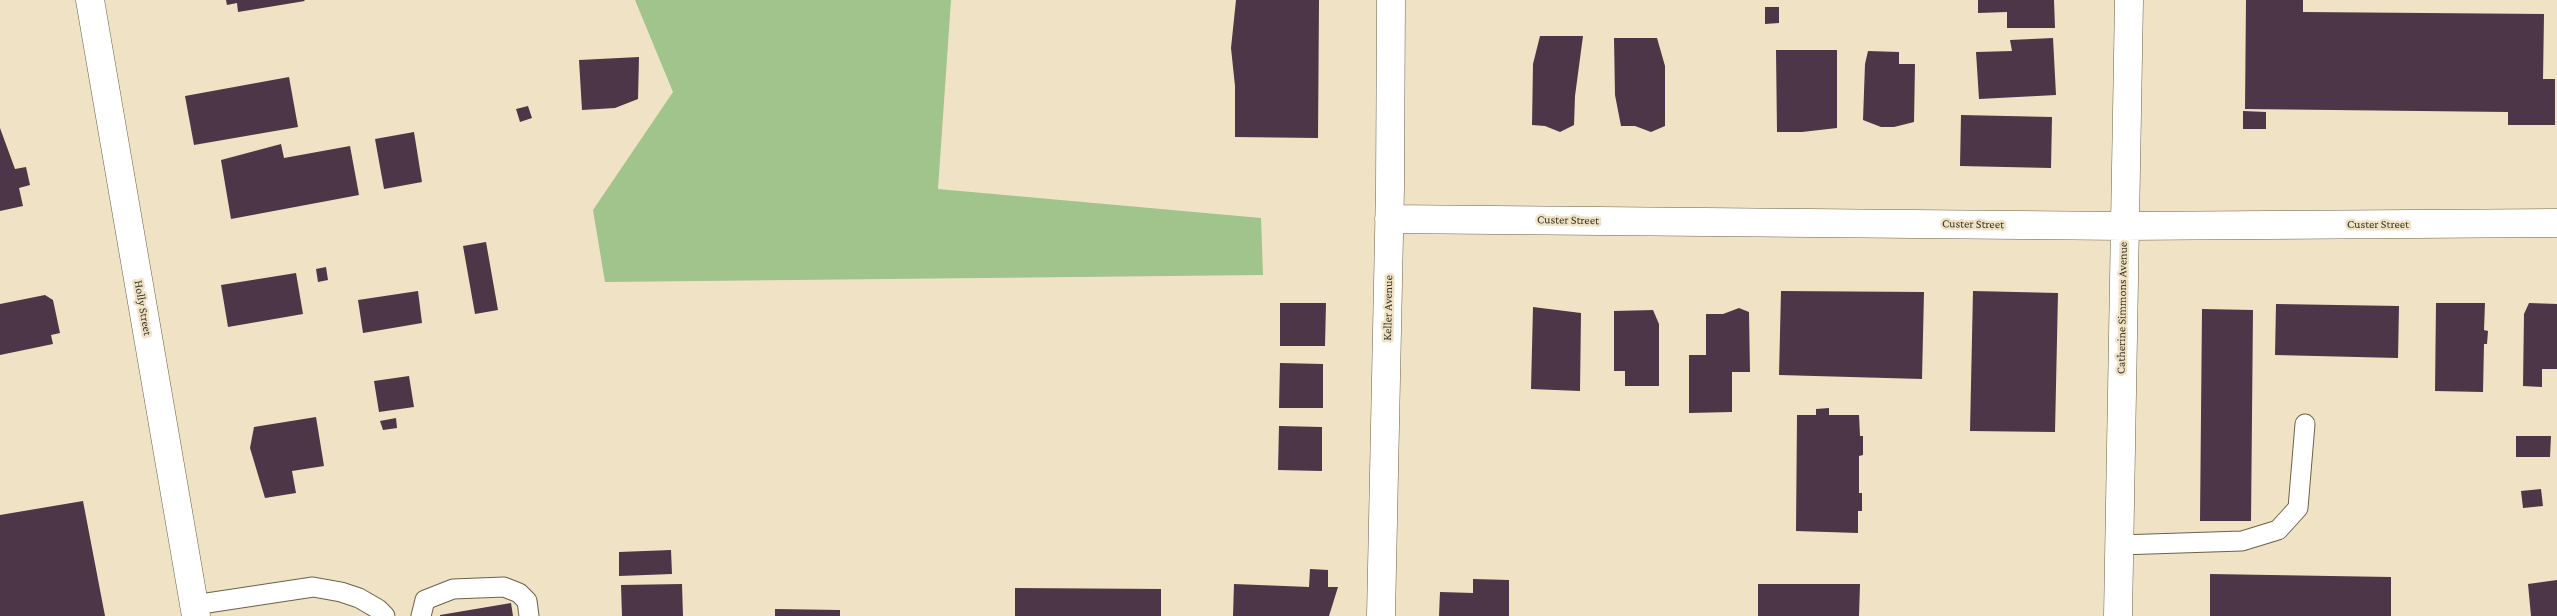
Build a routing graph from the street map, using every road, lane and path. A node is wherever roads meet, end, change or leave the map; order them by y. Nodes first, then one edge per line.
1 (90, 0) edge
2 (1391, 0) edge
3 (2129, 0) edge
4 (1390, 218) junction
5 (2557, 223) edge
6 (2124, 226) junction
7 (2305, 424) dead end
8 (2119, 545) junction
9 (195, 611) edge
10 (385, 616) edge
11 (421, 616) edge
12 (529, 616) edge
13 (1381, 616) edge
14 (2118, 616) edge

1 - 9 street, Holly Street
2 - 4 street, Keller Avenue
3 - 6 street, Catherine Simmons Avenue
4 - 6 street, Custer Street
4 - 13 street, Keller Avenue
5 - 6 street, Custer Street
6 - 8 street, Catherine Simmons Avenue
7 - 8 lane
8 - 14 street, Catherine Simmons Avenue
9 - 10 lane
11 - 12 lane

